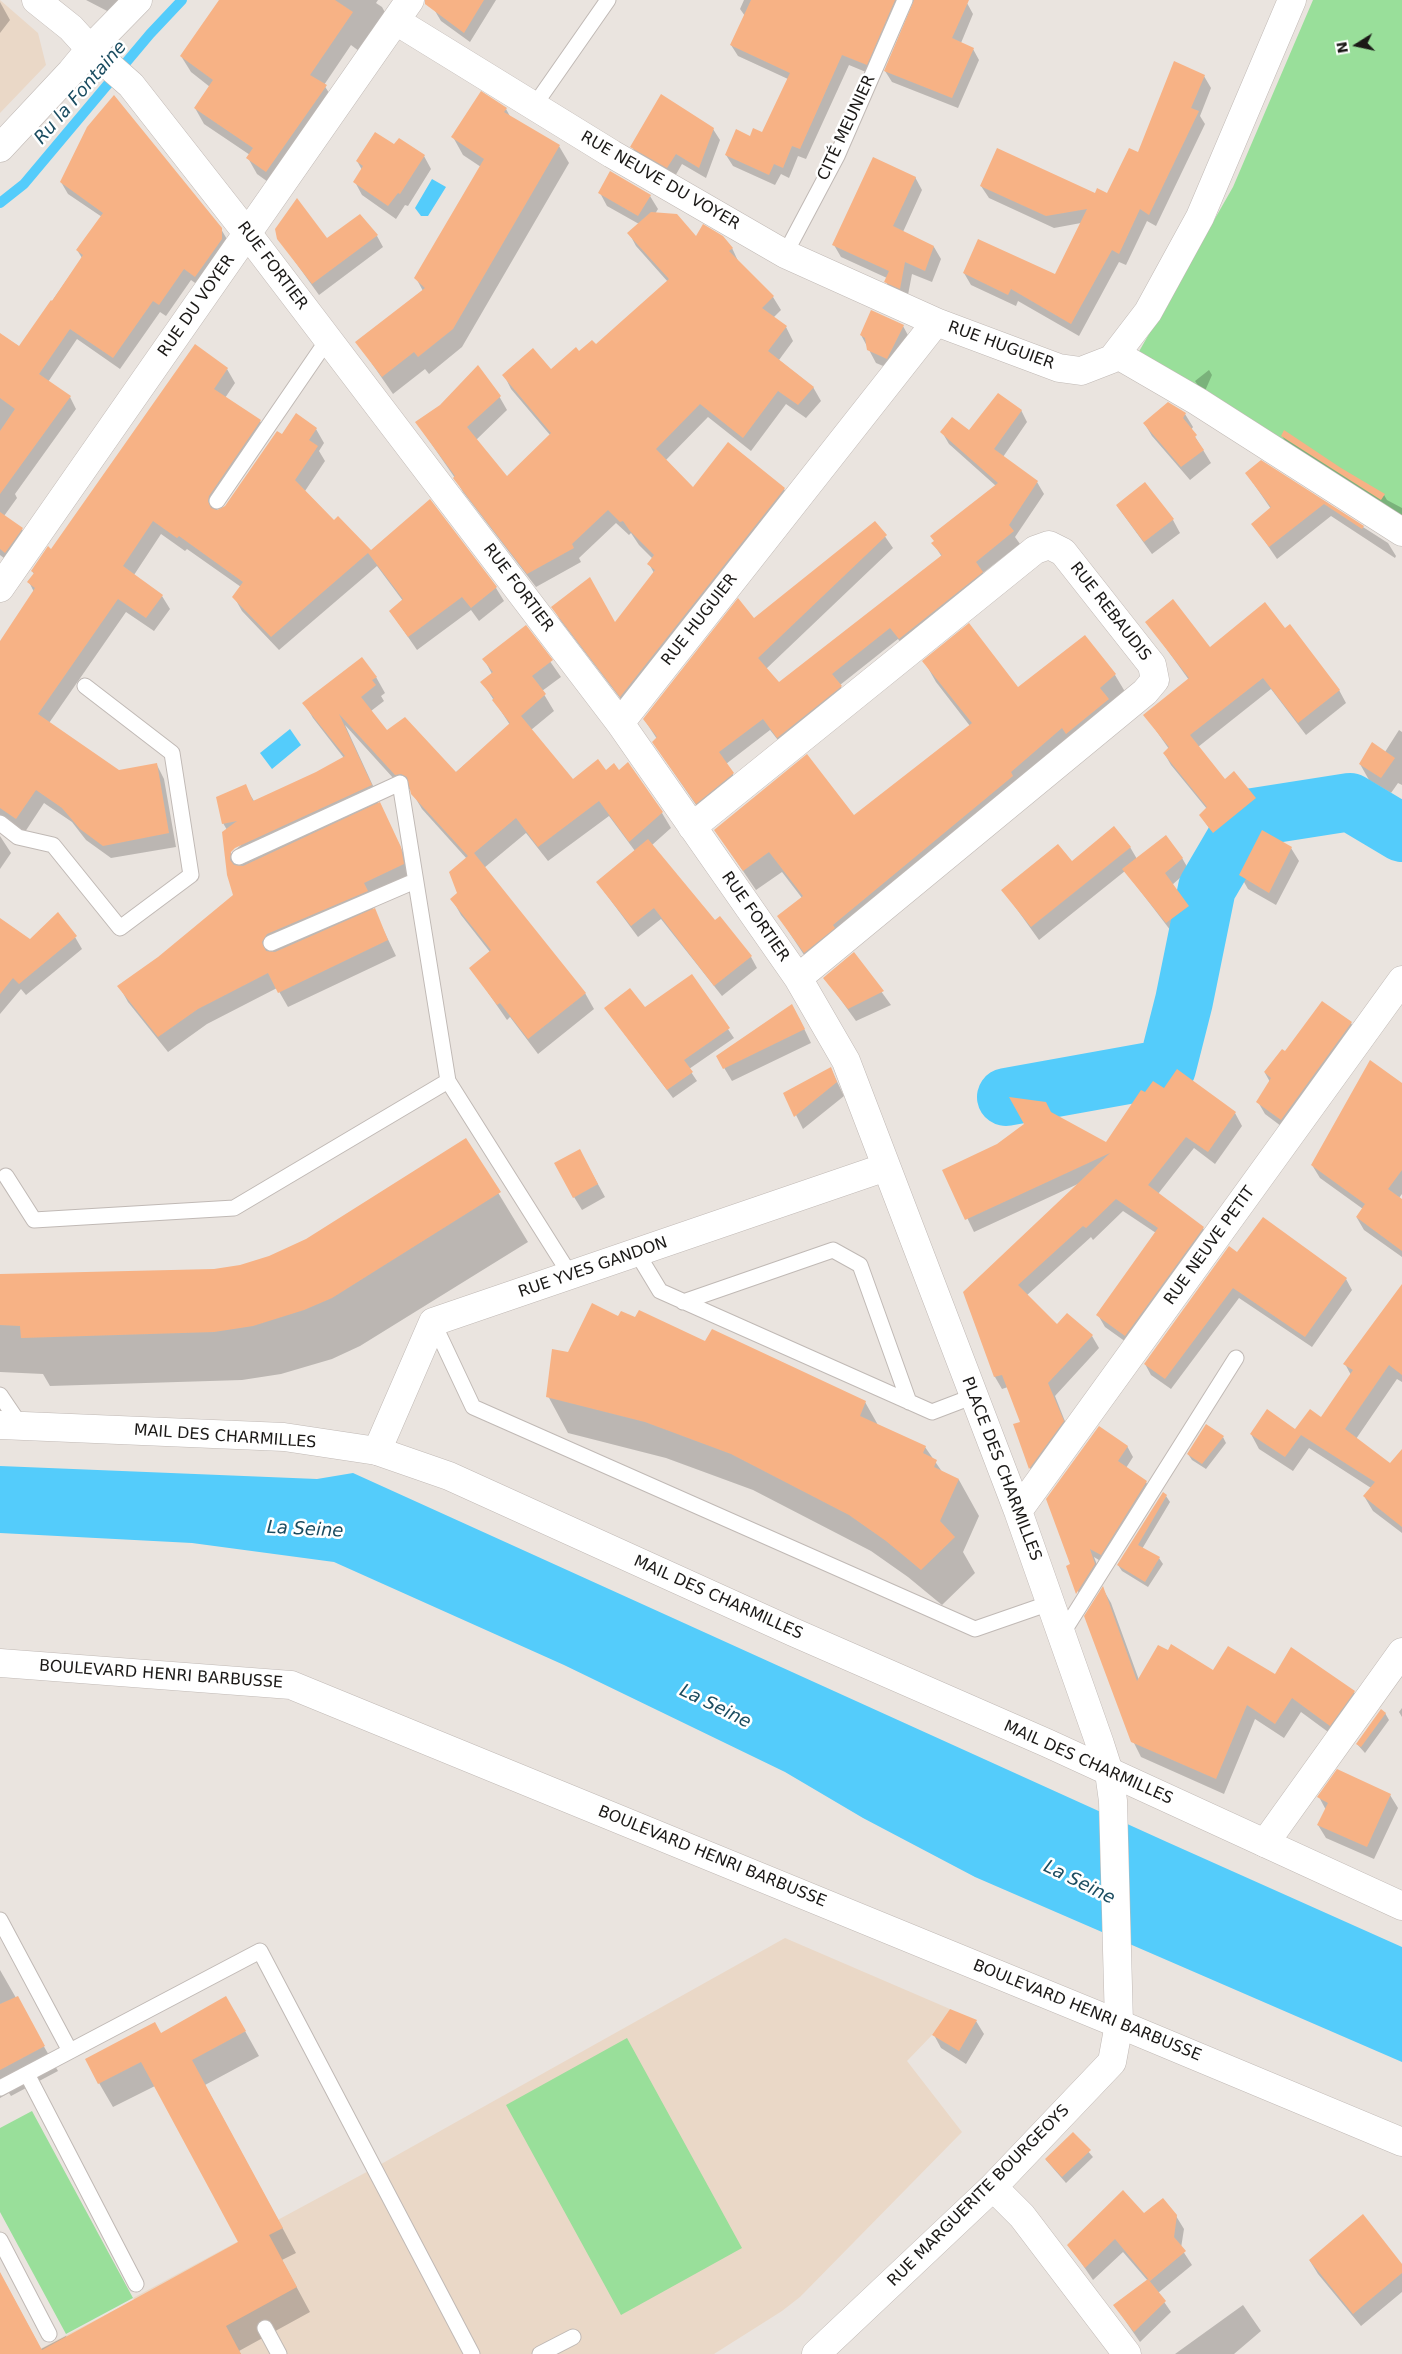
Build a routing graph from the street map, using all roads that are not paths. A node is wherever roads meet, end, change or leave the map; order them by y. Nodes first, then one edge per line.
1 (36, 0) edge
2 (138, 0) edge
3 (608, 0) edge
4 (905, 0) edge
5 (1292, 0) edge
6 (403, 11) edge
7 (99, 56) junction
8 (534, 106) junction
9 (0, 148) edge
10 (248, 233) junction
11 (785, 254) junction
12 (936, 322) junction
13 (328, 340) junction
14 (1116, 354) junction
15 (217, 500) dead end
16 (1402, 532) edge
17 (0, 588) edge
18 (85, 686) dead end
19 (620, 723) junction
20 (0, 823) edge
21 (692, 827) junction
22 (239, 857) dead end
23 (415, 881) junction
24 (271, 943) dead end
25 (798, 978) junction
26 (1402, 980) edge
27 (448, 1081) junction
28 (886, 1167) junction
29 (6, 1176) dead end
30 (637, 1253) junction
31 (571, 1276) junction
32 (683, 1302) junction
33 (433, 1322) junction
34 (1236, 1358) dead end
35 (0, 1395) edge
36 (974, 1396) junction
37 (909, 1402) junction
38 (10, 1425) edge
39 (377, 1451) junction
40 (1018, 1512) junction
41 (1050, 1603) junction
42 (1062, 1634) junction
43 (1402, 1652) edge
44 (0, 1663) edge
45 (1109, 1772) junction
46 (1113, 1824) joint
47 (1265, 1843) junction
48 (1402, 1906) edge
49 (0, 1920) edge
50 (1118, 2013) junction
51 (70, 2051) junction
52 (27, 2074) junction
53 (0, 2088) edge
54 (1402, 2142) edge
55 (993, 2187) junction
56 (0, 2240) edge
57 (136, 2284) dead end
58 (265, 2328) dead end
59 (50, 2334) dead end
60 (573, 2337) dead end
61 (279, 2354) edge
62 (472, 2354) edge
63 (540, 2354) edge
64 (816, 2354) edge
65 (1127, 2354) edge

1 - 7 street, RUE FORTIER
2 - 7 street
3 - 8 lane
4 - 11 lane, CITÉ MEUNIER
5 - 14 street, RUE HUGUIER
6 - 8 street, RUE NEUVE DU VOYER
6 - 10 street, RUE DU VOYER
7 - 9 street
7 - 10 street, RUE FORTIER
8 - 11 street, RUE NEUVE DU VOYER
10 - 13 street, RUE FORTIER
10 - 17 street, RUE DU VOYER
11 - 12 street, RUE NEUVE DU VOYER
12 - 14 street, RUE HUGUIER
12 - 19 street, RUE HUGUIER
13 - 15 lane
13 - 19 street, RUE FORTIER
14 - 16 street
18 - 20 lane
19 - 21 street, RUE FORTIER
21 - 25 street, RUE FORTIER
21 - 25 street, RUE REBAUDIS
22 - 23 lane
23 - 24 lane
23 - 27 lane
25 - 28 street, RUE FORTIER
26 - 40 street, RUE NEUVE PETIT
27 - 29 lane
27 - 31 lane
28 - 30 street, RUE YVES GANDON
28 - 36 street, PLACE DES CHARMILLES
30 - 31 street, RUE YVES GANDON
30 - 32 lane
31 - 33 street, RUE YVES GANDON
32 - 37 lane
32 - 37 lane
33 - 39 street
33 - 41 lane
34 - 42 lane
35 - 38 lane
36 - 37 lane
36 - 40 street, PLACE DES CHARMILLES
38 - 39 street, MAIL DES CHARMILLES
39 - 45 street, MAIL DES CHARMILLES
40 - 41 street, PLACE DES CHARMILLES
41 - 42 street, PLACE DES CHARMILLES
42 - 45 street, PLACE DES CHARMILLES
43 - 47 street
44 - 50 street, BOULEVARD HENRI BARBUSSE
45 - 46 street, PLACE DES CHARMILLES
45 - 47 street, MAIL DES CHARMILLES
46 - 50 street, RUE MARGUERITE BOURGEOYS
47 - 48 street, MAIL DES CHARMILLES
49 - 51 lane
50 - 54 street, BOULEVARD HENRI BARBUSSE
50 - 55 street, RUE MARGUERITE BOURGEOYS
51 - 52 lane
51 - 62 lane
52 - 53 lane
52 - 57 lane
55 - 64 street, RUE MARGUERITE BOURGEOYS
55 - 65 street
56 - 59 lane
58 - 61 lane
60 - 63 lane

